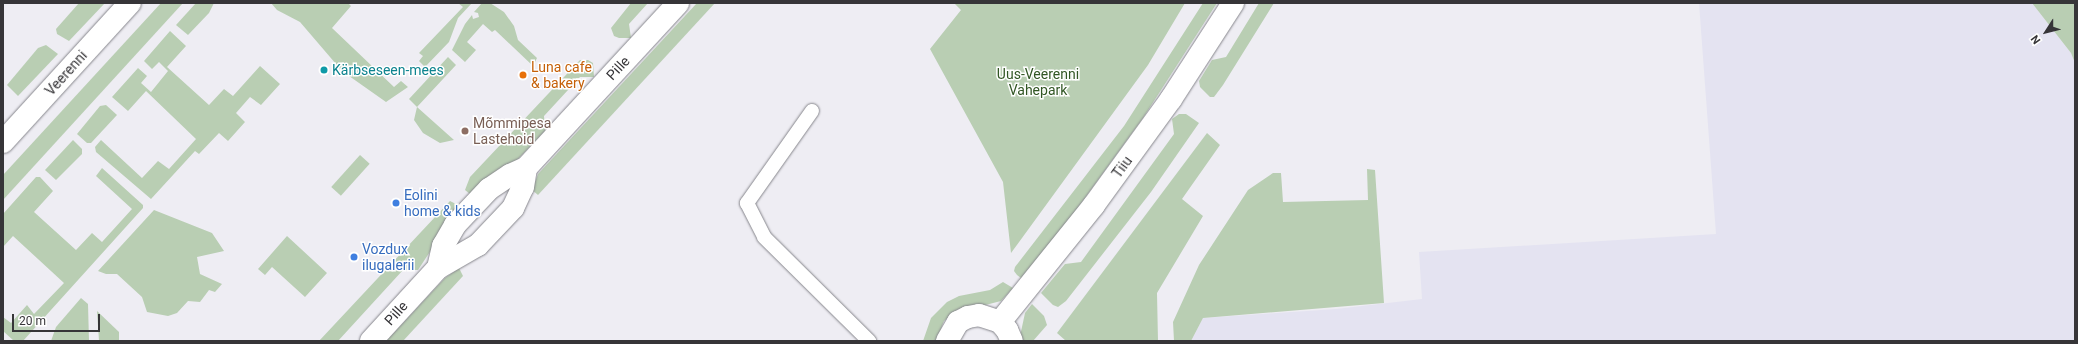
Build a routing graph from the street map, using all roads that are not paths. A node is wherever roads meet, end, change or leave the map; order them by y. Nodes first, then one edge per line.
1 (130, 3) edge
2 (678, 3) edge
3 (1233, 3) edge
4 (812, 111) dead end
5 (3, 142) edge
6 (526, 168) junction
7 (438, 268) junction
8 (1000, 322) junction
9 (371, 341) edge
10 (869, 341) edge
11 (947, 341) edge
12 (1012, 341) edge

1 - 5 street, Veerenni
2 - 6 street, Pille
3 - 8 street, Tiiu
4 - 10 lane
6 - 7 street, Pille
6 - 7 street, Pille
7 - 9 street, Pille
8 - 11 street
8 - 12 street

